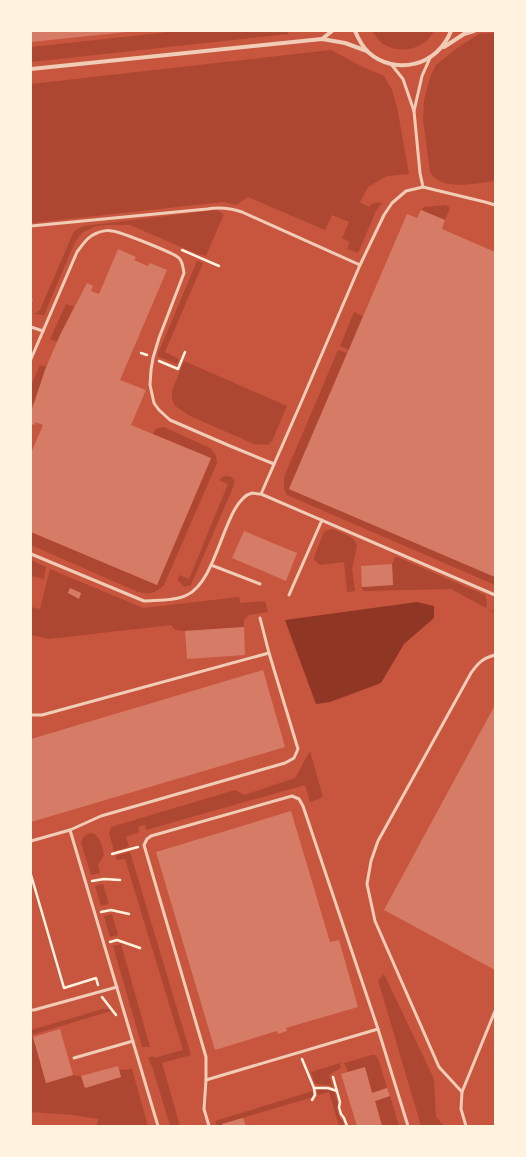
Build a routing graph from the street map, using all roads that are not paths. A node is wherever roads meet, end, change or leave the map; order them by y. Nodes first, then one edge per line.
1 (332, 31) edge
2 (355, 31) edge
3 (452, 31) edge
4 (474, 31) edge
5 (322, 39) junction
6 (441, 49) junction
7 (367, 51) junction
8 (430, 58) junction
9 (391, 64) junction
10 (31, 69) edge
11 (414, 111) junction
12 (423, 187) junction
13 (495, 205) edge
14 (31, 226) edge
15 (360, 265) junction
16 (31, 327) edge
17 (43, 331) junction
18 (31, 359) edge
19 (274, 464) junction
20 (261, 494) junction
21 (322, 520) junction
22 (31, 554) edge
23 (211, 565) junction
24 (260, 584) dead end
25 (495, 595) edge
26 (289, 596) dead end
27 (260, 618) dead end
28 (269, 653) junction
29 (495, 655) edge
30 (31, 715) edge
31 (70, 830) junction
32 (31, 841) edge
33 (116, 987) junction
34 (31, 1010) edge
35 (495, 1011) edge
36 (378, 1029) junction
37 (133, 1041) junction
38 (74, 1058) dead end
39 (206, 1080) junction
40 (462, 1092) junction
41 (158, 1126) edge
42 (209, 1126) edge
43 (408, 1126) edge
44 (466, 1126) edge

1 - 5 street
2 - 7 street
3 - 6 street
4 - 6 street
5 - 7 street
5 - 10 street
6 - 8 street
7 - 9 street
8 - 9 street
8 - 11 lane
9 - 11 lane
11 - 12 lane
12 - 13 lane
12 - 15 lane
14 - 15 lane
15 - 19 lane
16 - 17 lane
17 - 18 lane
17 - 19 lane
19 - 20 lane
20 - 21 lane
20 - 23 lane
21 - 25 lane
21 - 26 lane
22 - 23 lane
23 - 24 lane
27 - 28 lane
28 - 30 lane
28 - 31 lane
29 - 40 lane
31 - 32 lane
31 - 33 lane
33 - 34 lane
33 - 37 lane
35 - 40 lane
36 - 39 lane
36 - 39 lane
36 - 43 lane
37 - 38 lane
37 - 41 lane
39 - 42 lane
40 - 44 lane

